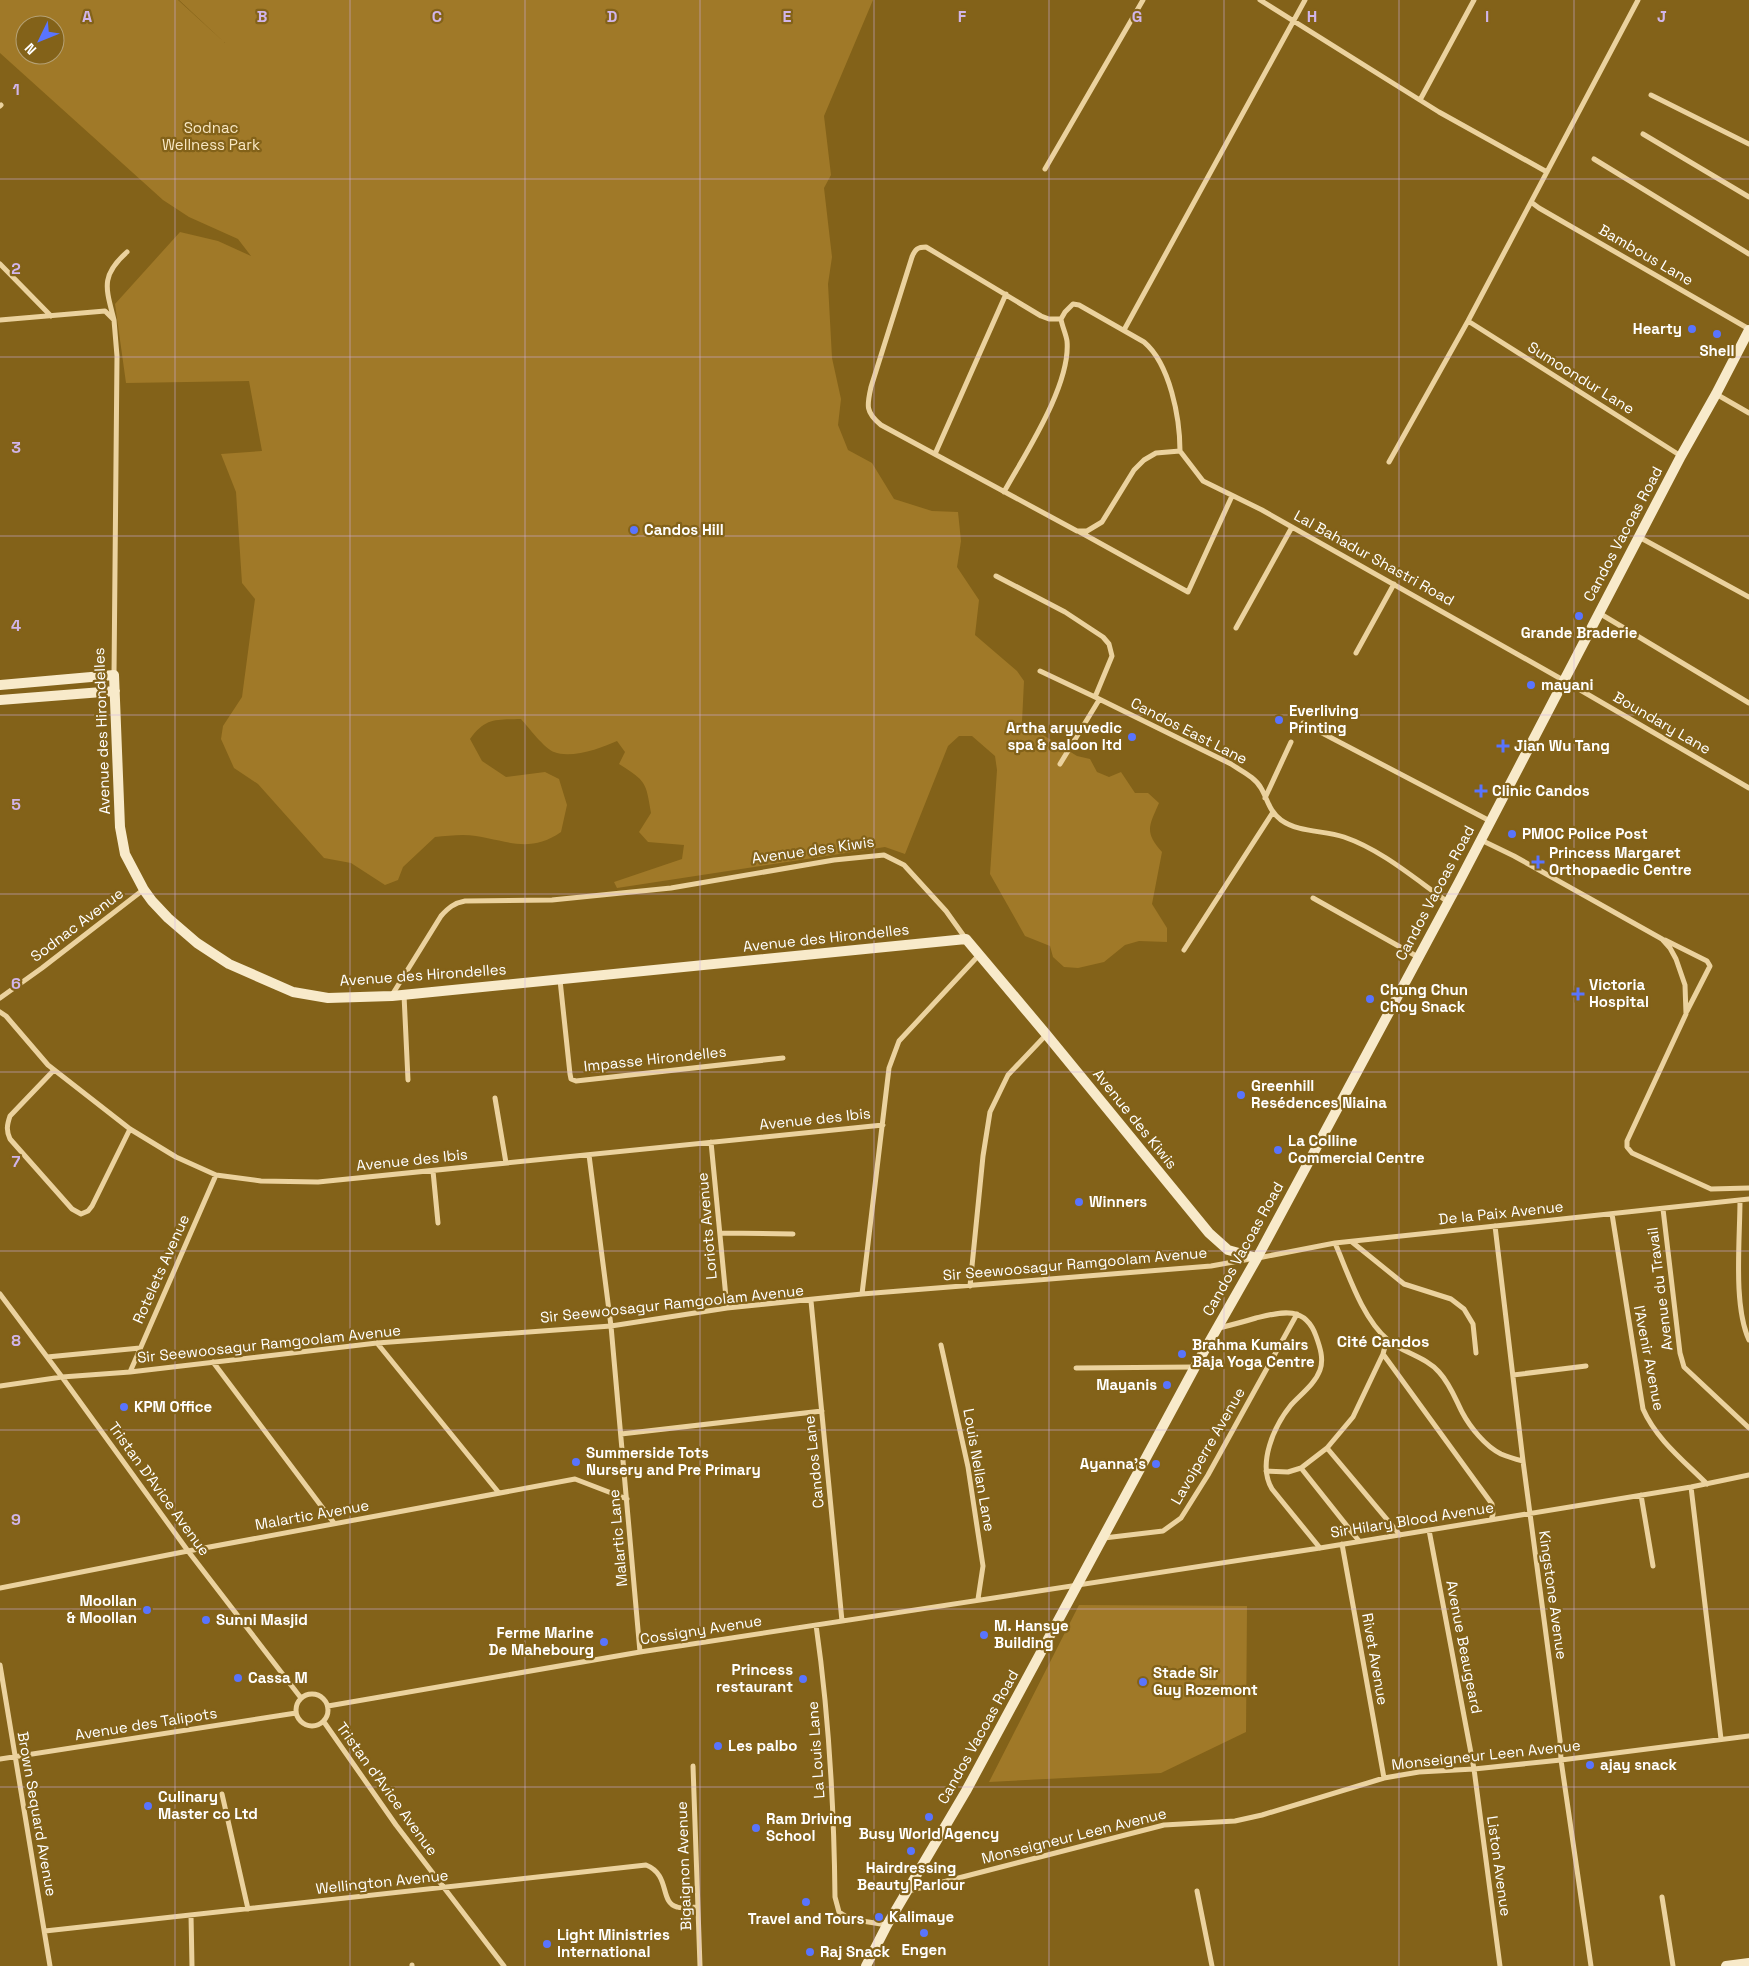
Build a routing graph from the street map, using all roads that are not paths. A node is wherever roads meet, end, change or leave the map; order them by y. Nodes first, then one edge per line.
1 (1143, 0) edge
2 (1260, 0) edge
3 (1305, 0) edge
4 (1474, 0) edge
5 (1638, 0) edge
6 (1294, 20) junction
7 (1651, 96) dead end
8 (1420, 100) junction
9 (1643, 134) dead end
10 (1749, 144) edge
11 (1594, 159) dead end
12 (1044, 168) dead end
13 (1547, 172) junction
14 (1749, 197) edge
15 (1531, 202) junction
16 (127, 252) dead end
17 (1749, 254) edge
18 (0, 264) edge
19 (1006, 294) junction
20 (51, 316) junction
21 (1060, 319) junction
22 (0, 320) edge
23 (114, 320) junction
24 (1468, 321) junction
25 (1124, 330) junction
26 (1749, 330) edge
27 (1716, 394) junction
28 (1749, 413) edge
29 (1180, 451) junction
30 (935, 454) junction
31 (1681, 456) junction
32 (1389, 462) dead end
33 (1004, 492) junction
34 (1232, 496) junction
35 (1292, 527) junction
36 (1077, 531) junction
37 (1639, 537) junction
38 (996, 576) dead end
39 (1394, 584) junction
40 (1749, 597) edge
41 (1598, 613) junction
42 (1236, 628) dead end
43 (1356, 653) dead end
44 (1040, 671) dead end
45 (114, 675) junction
46 (1563, 680) junction
47 (0, 685) edge
48 (115, 691) junction
49 (1097, 698) junction
50 (0, 700) edge
51 (1749, 702) edge
52 (1303, 723) dead end
53 (1291, 742) dead end
54 (1060, 764) dead end
55 (1749, 788) edge
56 (1265, 798) junction
57 (1273, 812) junction
58 (1490, 822) junction
59 (1481, 840) junction
60 (144, 890) junction
61 (1313, 898) dead end
62 (1448, 902) junction
63 (966, 939) junction
64 (1662, 939) junction
65 (1184, 950) dead end
66 (979, 955) junction
67 (1418, 957) junction
68 (560, 979) junction
69 (404, 994) junction
70 (392, 996) junction
71 (0, 998) edge
72 (0, 1012) edge
73 (1686, 1014) junction
74 (1046, 1034) junction
75 (783, 1058) dead end
76 (54, 1070) junction
77 (408, 1080) dead end
78 (495, 1098) dead end
79 (883, 1125) junction
80 (130, 1129) junction
81 (711, 1142) junction
82 (589, 1155) junction
83 (506, 1163) junction
84 (433, 1171) junction
85 (216, 1175) junction
86 (1749, 1188) edge
87 (1749, 1199) edge
88 (1740, 1200) junction
89 (1663, 1208) junction
90 (1612, 1214) junction
91 (438, 1223) dead end
92 (1495, 1226) junction
93 (720, 1233) junction
94 (793, 1234) dead end
95 (1352, 1242) junction
96 (1335, 1243) junction
97 (1256, 1258) junction
98 (970, 1286) junction
99 (0, 1294) edge
100 (862, 1294) junction
101 (811, 1300) junction
102 (727, 1308) junction
103 (1297, 1314) junction
104 (611, 1326) junction
105 (1216, 1329) junction
106 (1387, 1339) junction
107 (1749, 1340) edge
108 (377, 1344) junction
109 (941, 1345) dead end
110 (140, 1348) junction
111 (1476, 1353) dead end
112 (1383, 1354) junction
113 (47, 1357) junction
114 (213, 1362) junction
115 (1195, 1366) junction
116 (1586, 1366) dead end
117 (1076, 1368) dead end
118 (130, 1372) junction
119 (1513, 1375) junction
120 (62, 1377) junction
121 (0, 1386) edge
122 (822, 1411) junction
123 (1749, 1428) edge
124 (621, 1434) junction
125 (1326, 1448) junction
126 (1522, 1461) junction
127 (1300, 1468) junction
128 (1266, 1471) junction
129 (1749, 1475) edge
130 (1707, 1484) junction
131 (1690, 1487) junction
132 (499, 1494) junction
133 (1641, 1495) junction
134 (627, 1500) junction
135 (1530, 1514) junction
136 (1491, 1520) junction
137 (334, 1524) junction
138 (1429, 1530) junction
139 (1400, 1535) junction
140 (1104, 1538) junction
141 (1359, 1541) junction
142 (1342, 1544) junction
143 (1320, 1548) junction
144 (188, 1551) junction
145 (1653, 1566) dead end
146 (1078, 1584) junction
147 (0, 1588) edge
148 (978, 1599) junction
149 (842, 1621) junction
150 (816, 1625) junction
151 (640, 1652) junction
152 (0, 1665) edge
153 (301, 1698) junction
154 (328, 1706) junction
155 (296, 1714) junction
156 (324, 1722) junction
157 (1749, 1736) edge
158 (1722, 1739) junction
159 (14, 1756) junction
160 (0, 1759) edge
161 (1561, 1760) junction
162 (693, 1766) dead end
163 (1474, 1769) junction
164 (1384, 1778) junction
165 (222, 1794) dead end
166 (445, 1888) junction
167 (1197, 1890) dead end
168 (908, 1891) junction
169 (1662, 1897) dead end
170 (697, 1907) junction
171 (248, 1908) junction
172 (191, 1915) junction
173 (887, 1925) junction
174 (44, 1931) junction
175 (1749, 1963) edge
176 (50, 1966) edge
177 (192, 1966) edge
178 (504, 1966) edge
179 (700, 1966) edge
180 (866, 1966) edge
181 (1212, 1966) edge
182 (1500, 1966) edge
183 (1591, 1966) edge
184 (1673, 1966) edge
185 (1733, 1966) edge

1 - 12 street
2 - 6 street
3 - 6 street
4 - 8 street
5 - 13 street
6 - 8 street
6 - 25 street
7 - 10 street
8 - 13 street
9 - 14 street
11 - 17 street
13 - 15 street
15 - 24 street
15 - 26 street, Bambous Lane
16 - 23 street, Avenue des Hirondelles
18 - 20 street
19 - 21 street
19 - 30 street
19 - 30 street
20 - 22 street
20 - 23 street
21 - 25 street
21 - 33 street
23 - 45 street, Avenue des Hirondelles
24 - 31 street, Sumoondur Lane
24 - 32 street
25 - 29 street
26 - 27 main road, Candos Vacoas Road
27 - 28 street
27 - 31 main road, Candos Vacoas Road
29 - 34 street, Lal Bahadur Shastri Road
29 - 36 street
30 - 33 street
31 - 37 main road, Candos Vacoas Road
33 - 36 street
34 - 35 street, Lal Bahadur Shastri Road
34 - 36 street
35 - 39 street, Lal Bahadur Shastri Road
35 - 42 street
37 - 40 street
37 - 41 main road, Candos Vacoas Road
38 - 49 street
39 - 43 street
39 - 46 street, Lal Bahadur Shastri Road
41 - 46 main road, Candos Vacoas Road
41 - 51 street
44 - 49 street, Candos East Lane
45 - 47 main road
45 - 48 main road, Avenue des Hirondelles
46 - 55 street, Boundary Lane
46 - 58 main road, Candos Vacoas Road
48 - 50 main road
48 - 60 main road, Avenue des Hirondelles
49 - 54 street
49 - 56 street, Candos East Lane
52 - 58 street
53 - 56 street
56 - 57 street, Candos East Lane
57 - 62 street, Candos East Lane
57 - 65 street
58 - 59 main road, Candos Vacoas Road
59 - 62 main road, Candos Vacoas Road
59 - 64 street
60 - 70 main road, Avenue des Hirondelles
60 - 71 street, Sodnac Avenue
61 - 67 street
62 - 67 main road, Candos Vacoas Road
63 - 66 main road, Avenue des Kiwis
63 - 68 main road, Avenue des Hirondelles
63 - 70 street, Avenue des Kiwis
64 - 73 street
64 - 73 street
66 - 74 main road, Avenue des Kiwis
66 - 79 street
67 - 97 main road, Candos Vacoas Road
68 - 69 main road, Avenue des Hirondelles
68 - 75 street, Impasse Hirondelles
69 - 70 main road, Avenue des Hirondelles
69 - 77 street
72 - 76 street, Avenue des Ibis
73 - 86 street
74 - 97 main road, Avenue des Kiwis
74 - 98 street
76 - 80 street, Avenue des Ibis
76 - 80 street
78 - 83 street
79 - 81 street, Avenue des Ibis
79 - 100 street
80 - 85 street, Avenue des Ibis
81 - 82 street, Avenue des Ibis
81 - 93 street, Loriots Avenue
82 - 83 street, Avenue des Ibis
82 - 104 street, Malartic Lane
83 - 84 street, Avenue des Ibis
84 - 85 street, Avenue des Ibis
84 - 91 street
85 - 110 street, Rotelets Avenue
87 - 88 street, De la Paix Avenue
88 - 89 street, De la Paix Avenue
88 - 107 street
89 - 90 street, De la Paix Avenue
89 - 123 street, Avenue du Travail
90 - 92 street, De la Paix Avenue
90 - 130 street, l'Avenir Avenue
92 - 95 street, De la Paix Avenue
92 - 119 street, Kingstone Avenue
93 - 94 street
93 - 102 street, Loriots Avenue
95 - 96 street, De la Paix Avenue
95 - 111 street
96 - 97 street, De la Paix Avenue
96 - 106 street
97 - 98 street, Sir Seewoosagur Ramgoolam Avenue
97 - 105 main road, Candos Vacoas Road
98 - 100 street, Sir Seewoosagur Ramgoolam Avenue
99 - 113 street, Tristan D'Avice Avenue
100 - 101 street, Sir Seewoosagur Ramgoolam Avenue
101 - 102 street, Sir Seewoosagur Ramgoolam Avenue
101 - 122 street, Candos Lane
102 - 104 street, Sir Seewoosagur Ramgoolam Avenue
103 - 105 street
103 - 128 street
103 - 140 street, Lavoiperre Avenue
104 - 108 street, Sir Seewoosagur Ramgoolam Avenue
104 - 124 street, Malartic Lane
105 - 115 main road, Candos Vacoas Road
106 - 112 street
106 - 126 street
108 - 114 street, Sir Seewoosagur Ramgoolam Avenue
108 - 132 street
109 - 148 street, Louis Nellan Lane
110 - 113 street
110 - 118 street, Rotelets Avenue
112 - 125 street
112 - 136 street
113 - 120 street, Tristan D'Avice Avenue
114 - 118 street, Sir Seewoosagur Ramgoolam Avenue
114 - 137 street
115 - 117 street
115 - 140 main road, Candos Vacoas Road
116 - 119 street
118 - 120 street, Sir Seewoosagur Ramgoolam Avenue
119 - 126 street, Kingstone Avenue
120 - 121 street, Sir Seewoosagur Ramgoolam Avenue
120 - 144 street, Tristan D'Avice Avenue
122 - 124 street
122 - 149 street, Candos Lane
124 - 134 street, Malartic Lane
125 - 127 street
125 - 139 street
126 - 135 street, Kingstone Avenue
127 - 128 street
127 - 141 street
128 - 143 street
129 - 130 street, Sir Hilary Blood Avenue
130 - 131 street, Sir Hilary Blood Avenue
131 - 133 street, Sir Hilary Blood Avenue
131 - 158 street
132 - 134 street, Malartic Avenue
132 - 137 street, Malartic Avenue
133 - 135 street, Sir Hilary Blood Avenue
133 - 145 street
134 - 151 street, Malartic Lane
135 - 136 street, Sir Hilary Blood Avenue
135 - 161 street, Kingstone Avenue
136 - 138 street, Sir Hilary Blood Avenue
137 - 144 street, Malartic Avenue
138 - 139 street, Sir Hilary Blood Avenue
138 - 163 street, Avenue Beaugeard
139 - 141 street, Sir Hilary Blood Avenue
140 - 146 main road, Candos Vacoas Road
141 - 142 street, Sir Hilary Blood Avenue
142 - 143 street, Sir Hilary Blood Avenue
142 - 164 street, Rivet Avenue
143 - 146 street, Sir Hilary Blood Avenue
144 - 147 street, Malartic Avenue
144 - 153 street, Tristan D'Avice Avenue
146 - 148 street, Cossigny Avenue
146 - 168 main road, Candos Vacoas Road
148 - 149 street, Cossigny Avenue
149 - 150 street, Cossigny Avenue
150 - 151 street, Cossigny Avenue
150 - 173 street, La Louis Lane
151 - 154 street, Cossigny Avenue
152 - 159 street, Brown Sequard Avenue
153 - 154 street
153 - 155 street
154 - 156 street
155 - 156 street
155 - 159 street, Avenue des Talipots
156 - 166 street, Tristan d'Avice Avenue
157 - 158 street, Monseigneur Leen Avenue
158 - 161 street, Monseigneur Leen Avenue
159 - 160 street, Avenue des Talipots
159 - 174 street, Brown Sequard Avenue
161 - 163 street, Monseigneur Leen Avenue
161 - 183 street, Kingstone Avenue
162 - 170 street, Bigaignon Avenue
163 - 164 street, Monseigneur Leen Avenue
163 - 182 street, Liston Avenue
164 - 168 street, Monseigneur Leen Avenue
165 - 171 street
166 - 170 street, Wellington Avenue
166 - 171 street, Wellington Avenue
166 - 178 street, Tristan d'Avice Avenue
167 - 181 street
168 - 173 main road, Candos Vacoas Road
169 - 184 street
170 - 179 street, Bigaignon Avenue
171 - 172 street, Wellington Avenue
172 - 174 street, Wellington Avenue
172 - 177 street
173 - 180 main road, Candos Vacoas Road
174 - 176 street, Brown Sequard Avenue
175 - 185 main road

